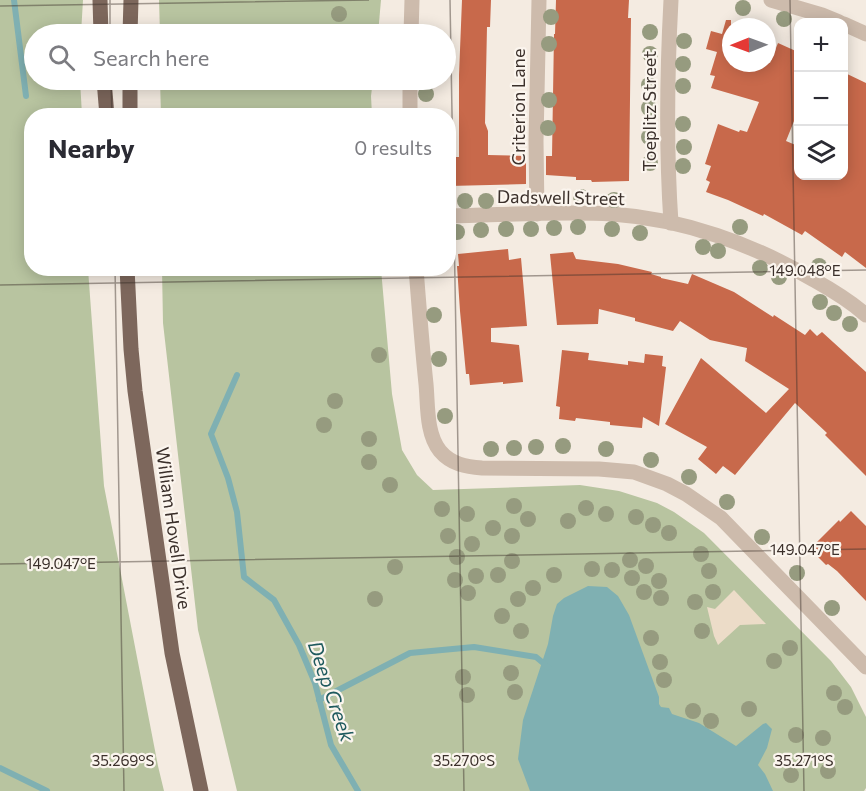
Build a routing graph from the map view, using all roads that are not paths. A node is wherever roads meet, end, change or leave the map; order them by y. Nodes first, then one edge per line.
1 (100, 0) edge
2 (131, 0) edge
3 (412, 0) edge
4 (539, 0) edge
5 (671, 0) edge
6 (771, 0) edge
7 (829, 18) edge
8 (101, 24) edge
9 (130, 24) edge
10 (411, 24) edge
11 (848, 26) edge
12 (866, 34) edge
13 (105, 90) edge
14 (130, 90) edge
15 (410, 90) edge
16 (106, 108) edge
17 (130, 108) edge
18 (411, 108) edge
19 (537, 214) junction
20 (456, 216) edge
21 (670, 223) junction
22 (127, 276) edge
23 (417, 276) edge
24 (866, 315) edge
25 (866, 667) edge
26 (201, 791) edge

1 - 8 main road
2 - 9 main road
3 - 10 street
4 - 19 street, Criterion Lane
5 - 21 street, Toeplitz Street
6 - 7 street
11 - 12 street
13 - 16 main road
14 - 17 main road
15 - 18 street
19 - 20 street, Dadswell Street
19 - 21 street, Dadswell Street
21 - 24 street, Dadswell Street
22 - 26 main road, William Hovell Drive
23 - 25 street

